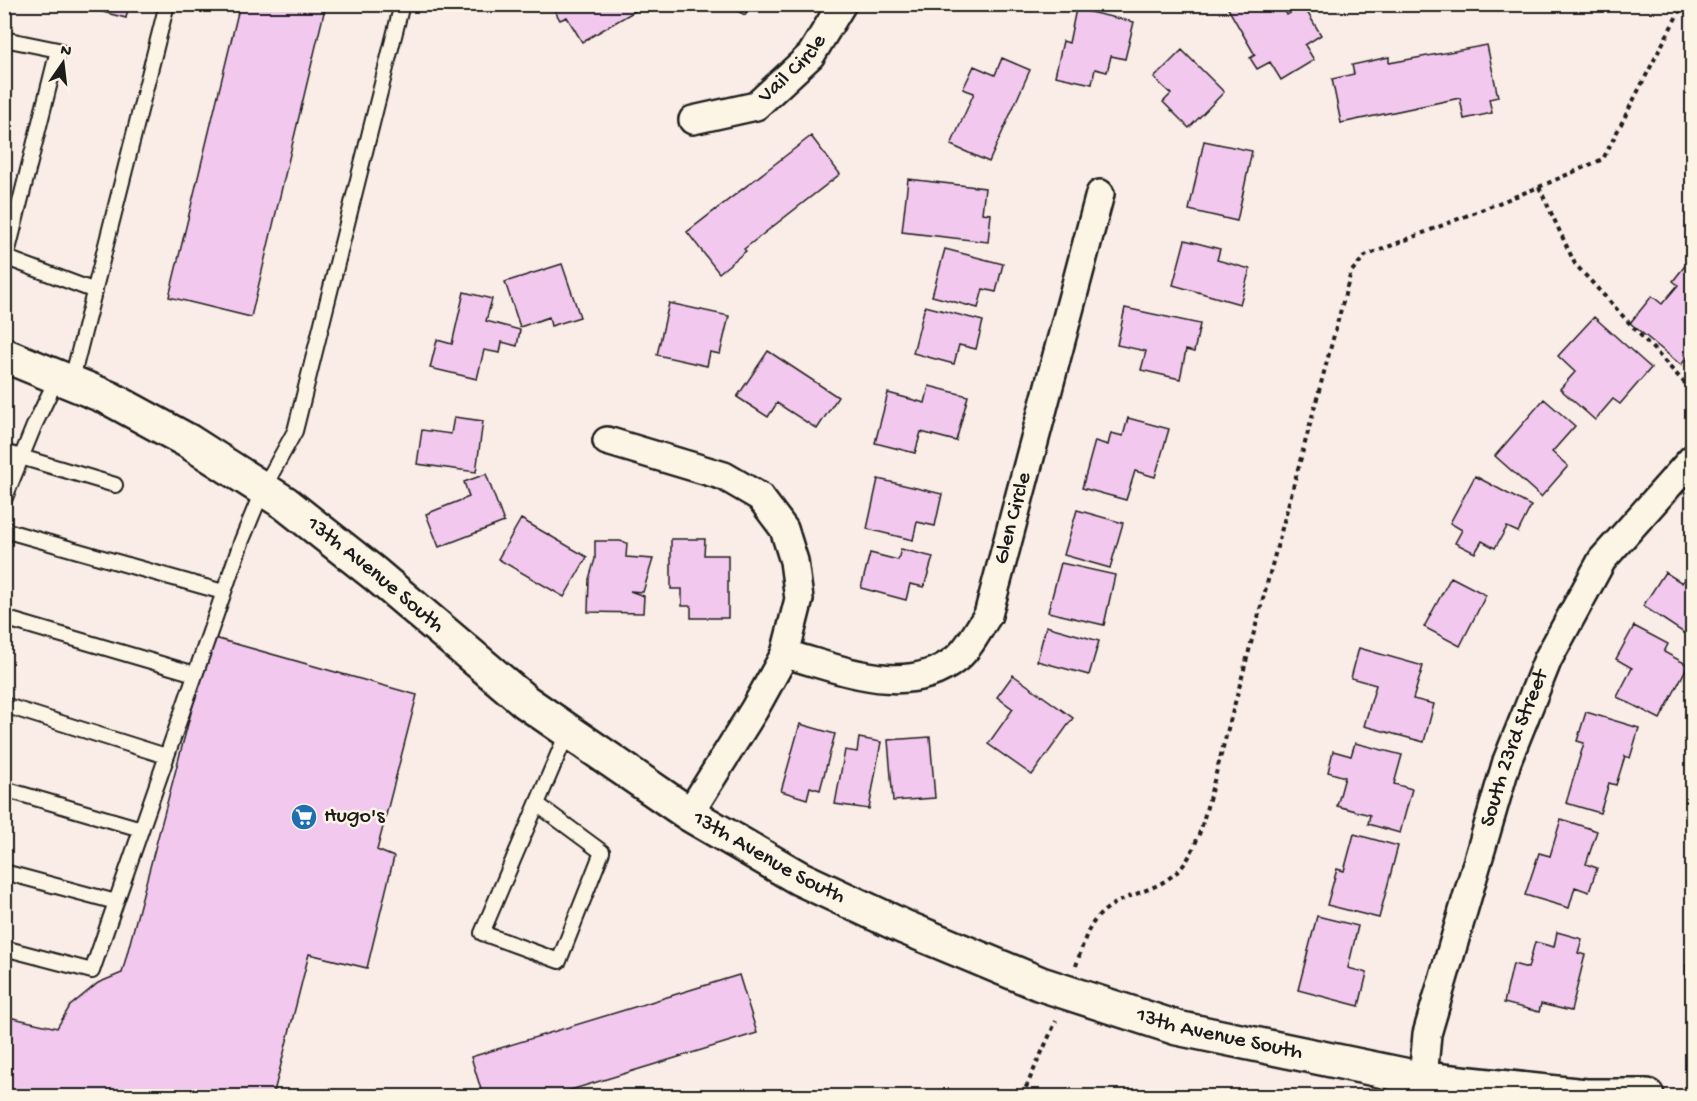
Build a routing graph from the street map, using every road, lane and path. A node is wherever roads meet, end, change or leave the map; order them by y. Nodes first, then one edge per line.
1 (167, 4) edge
2 (402, 4) edge
3 (842, 4) edge
4 (1683, 4) edge
5 (4, 39) edge
6 (693, 120) dead end
7 (1539, 187) junction
8 (1100, 194) dead end
9 (5, 257) edge
10 (94, 291) junction
11 (4, 355) edge
12 (65, 380) junction
13 (1692, 391) edge
14 (607, 441) dead end
15 (4, 452) edge
16 (22, 456) junction
17 (1692, 459) edge
18 (115, 485) dead end
19 (263, 489) junction
20 (4, 500) edge
21 (4, 530) edge
22 (223, 592) junction
23 (4, 618) edge
24 (785, 654) junction
25 (195, 674) junction
26 (4, 705) edge
27 (568, 731) junction
28 (166, 756) junction
29 (4, 789) edge
30 (537, 804) junction
31 (689, 814) junction
32 (141, 829) junction
33 (4, 872) edge
34 (116, 902) junction
35 (4, 948) edge
36 (1066, 993) junction
37 (1423, 1079) junction
38 (1022, 1096) edge
39 (1647, 1096) edge

1 - 10 lane
2 - 19 lane
3 - 6 street, Vail Circle
4 - 7 path
5 - 9 lane
7 - 13 path
7 - 36 path
8 - 24 street, Glen Circle
9 - 10 lane
10 - 12 lane
11 - 12 street, 13th Avenue South
12 - 16 lane
12 - 19 street, 13th Avenue South
14 - 24 street
15 - 16 lane
16 - 18 lane
16 - 20 lane
17 - 37 street, South 23rd Street
19 - 22 lane
19 - 27 street, 13th Avenue South
21 - 22 lane
22 - 25 lane
23 - 25 lane
24 - 31 street
25 - 28 lane
26 - 28 lane
27 - 30 lane
27 - 31 street, 13th Avenue South
28 - 32 lane
29 - 32 lane
30 - 30 lane
31 - 36 street, 13th Avenue South
32 - 34 lane
33 - 34 lane
34 - 35 lane
36 - 37 street, 13th Avenue South
36 - 38 path
37 - 39 street, 13th Avenue South

